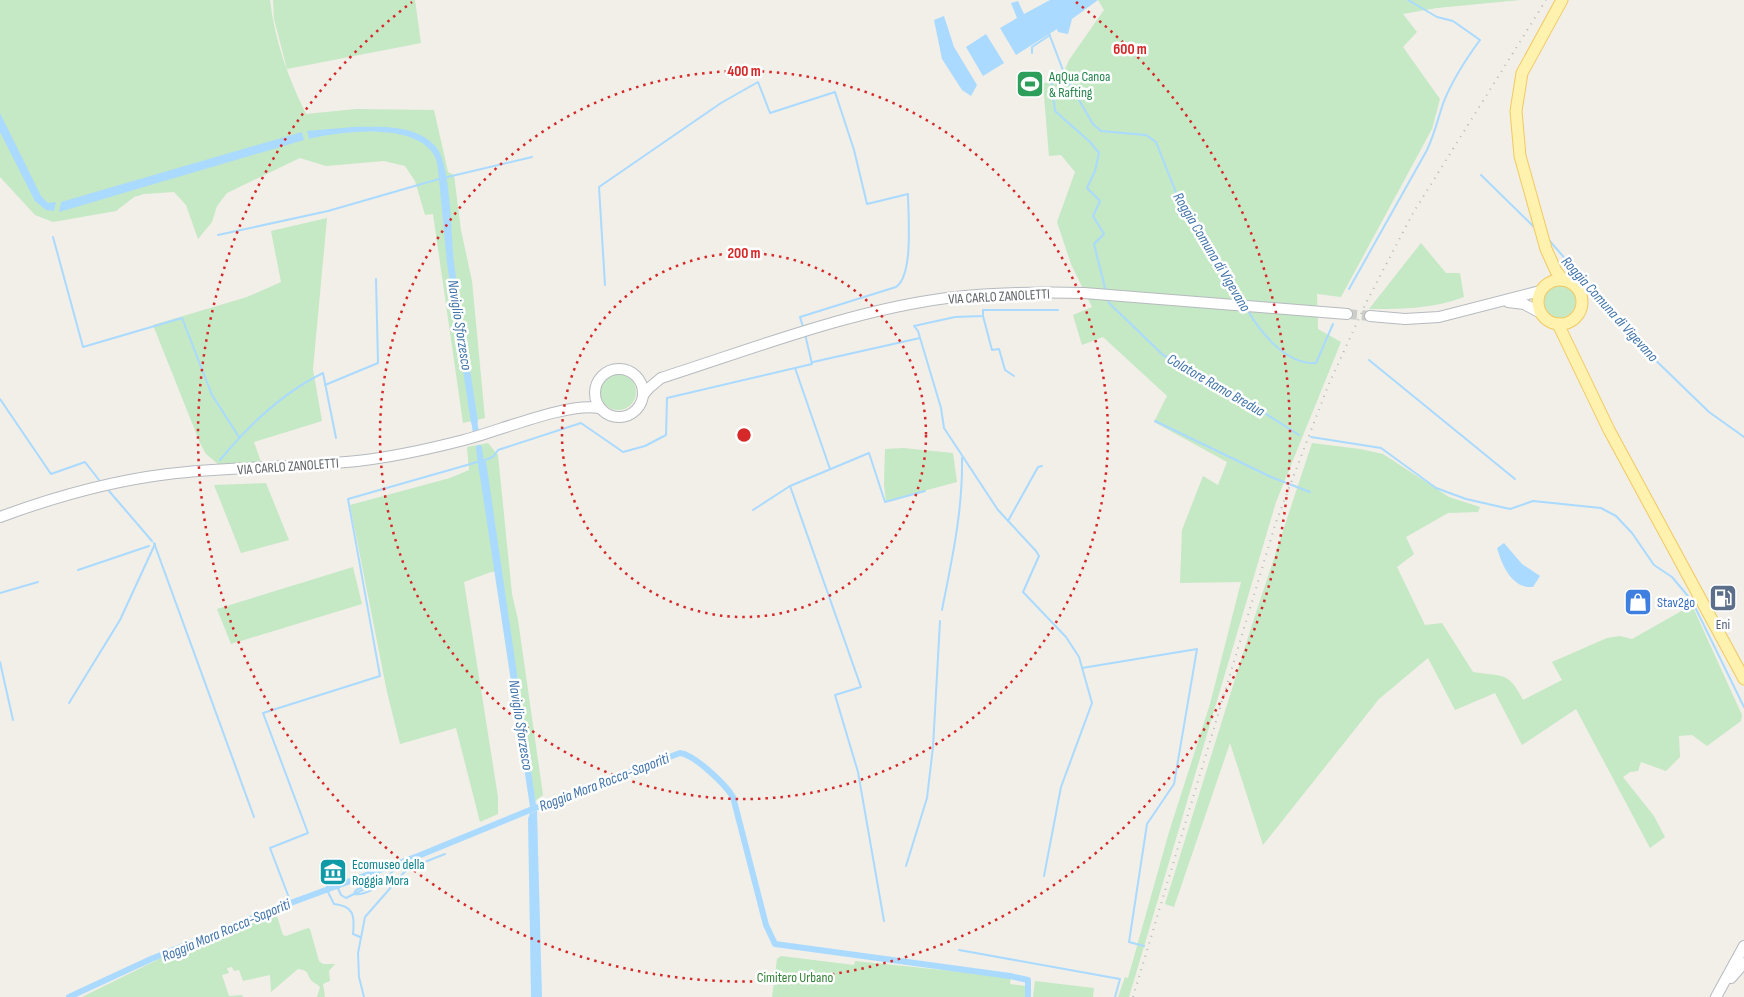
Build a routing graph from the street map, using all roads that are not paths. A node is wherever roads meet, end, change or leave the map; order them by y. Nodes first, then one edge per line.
1 (1562, 0) edge
2 (1546, 249) junction
3 (1563, 280) junction
4 (1543, 288) junction
5 (1497, 302) junction
6 (1540, 312) junction
7 (1347, 314) tunnel mouth
8 (1370, 316) tunnel mouth
9 (1575, 319) junction
10 (1558, 324) junction
11 (1581, 372) junction
12 (637, 376) junction
13 (662, 378) junction
14 (594, 389) junction
15 (643, 395) junction
16 (576, 406) junction
17 (599, 408) junction
18 (0, 517) edge
19 (1744, 679) edge
20 (1744, 946) edge
21 (1744, 963) edge
22 (1716, 997) edge

1 - 2 main road
2 - 3 main road
2 - 4 main road
3 - 4 main road
3 - 9 main road
4 - 5 main road
4 - 6 main road
5 - 6 main road
5 - 8 main road
6 - 10 main road
7 - 13 main road, VIA CARLO ZANOLETTI
9 - 10 main road
9 - 11 main road
10 - 11 main road
11 - 19 main road
12 - 13 main road, VIA CARLO ZANOLETTI
12 - 14 main road
12 - 15 main road
13 - 15 main road, VIA CARLO ZANOLETTI
14 - 16 main road, VIA CARLO ZANOLETTI
14 - 17 main road
15 - 17 main road
16 - 17 main road, VIA CARLO ZANOLETTI
16 - 18 main road, VIA CARLO ZANOLETTI
20 - 22 main road
21 - 22 main road

